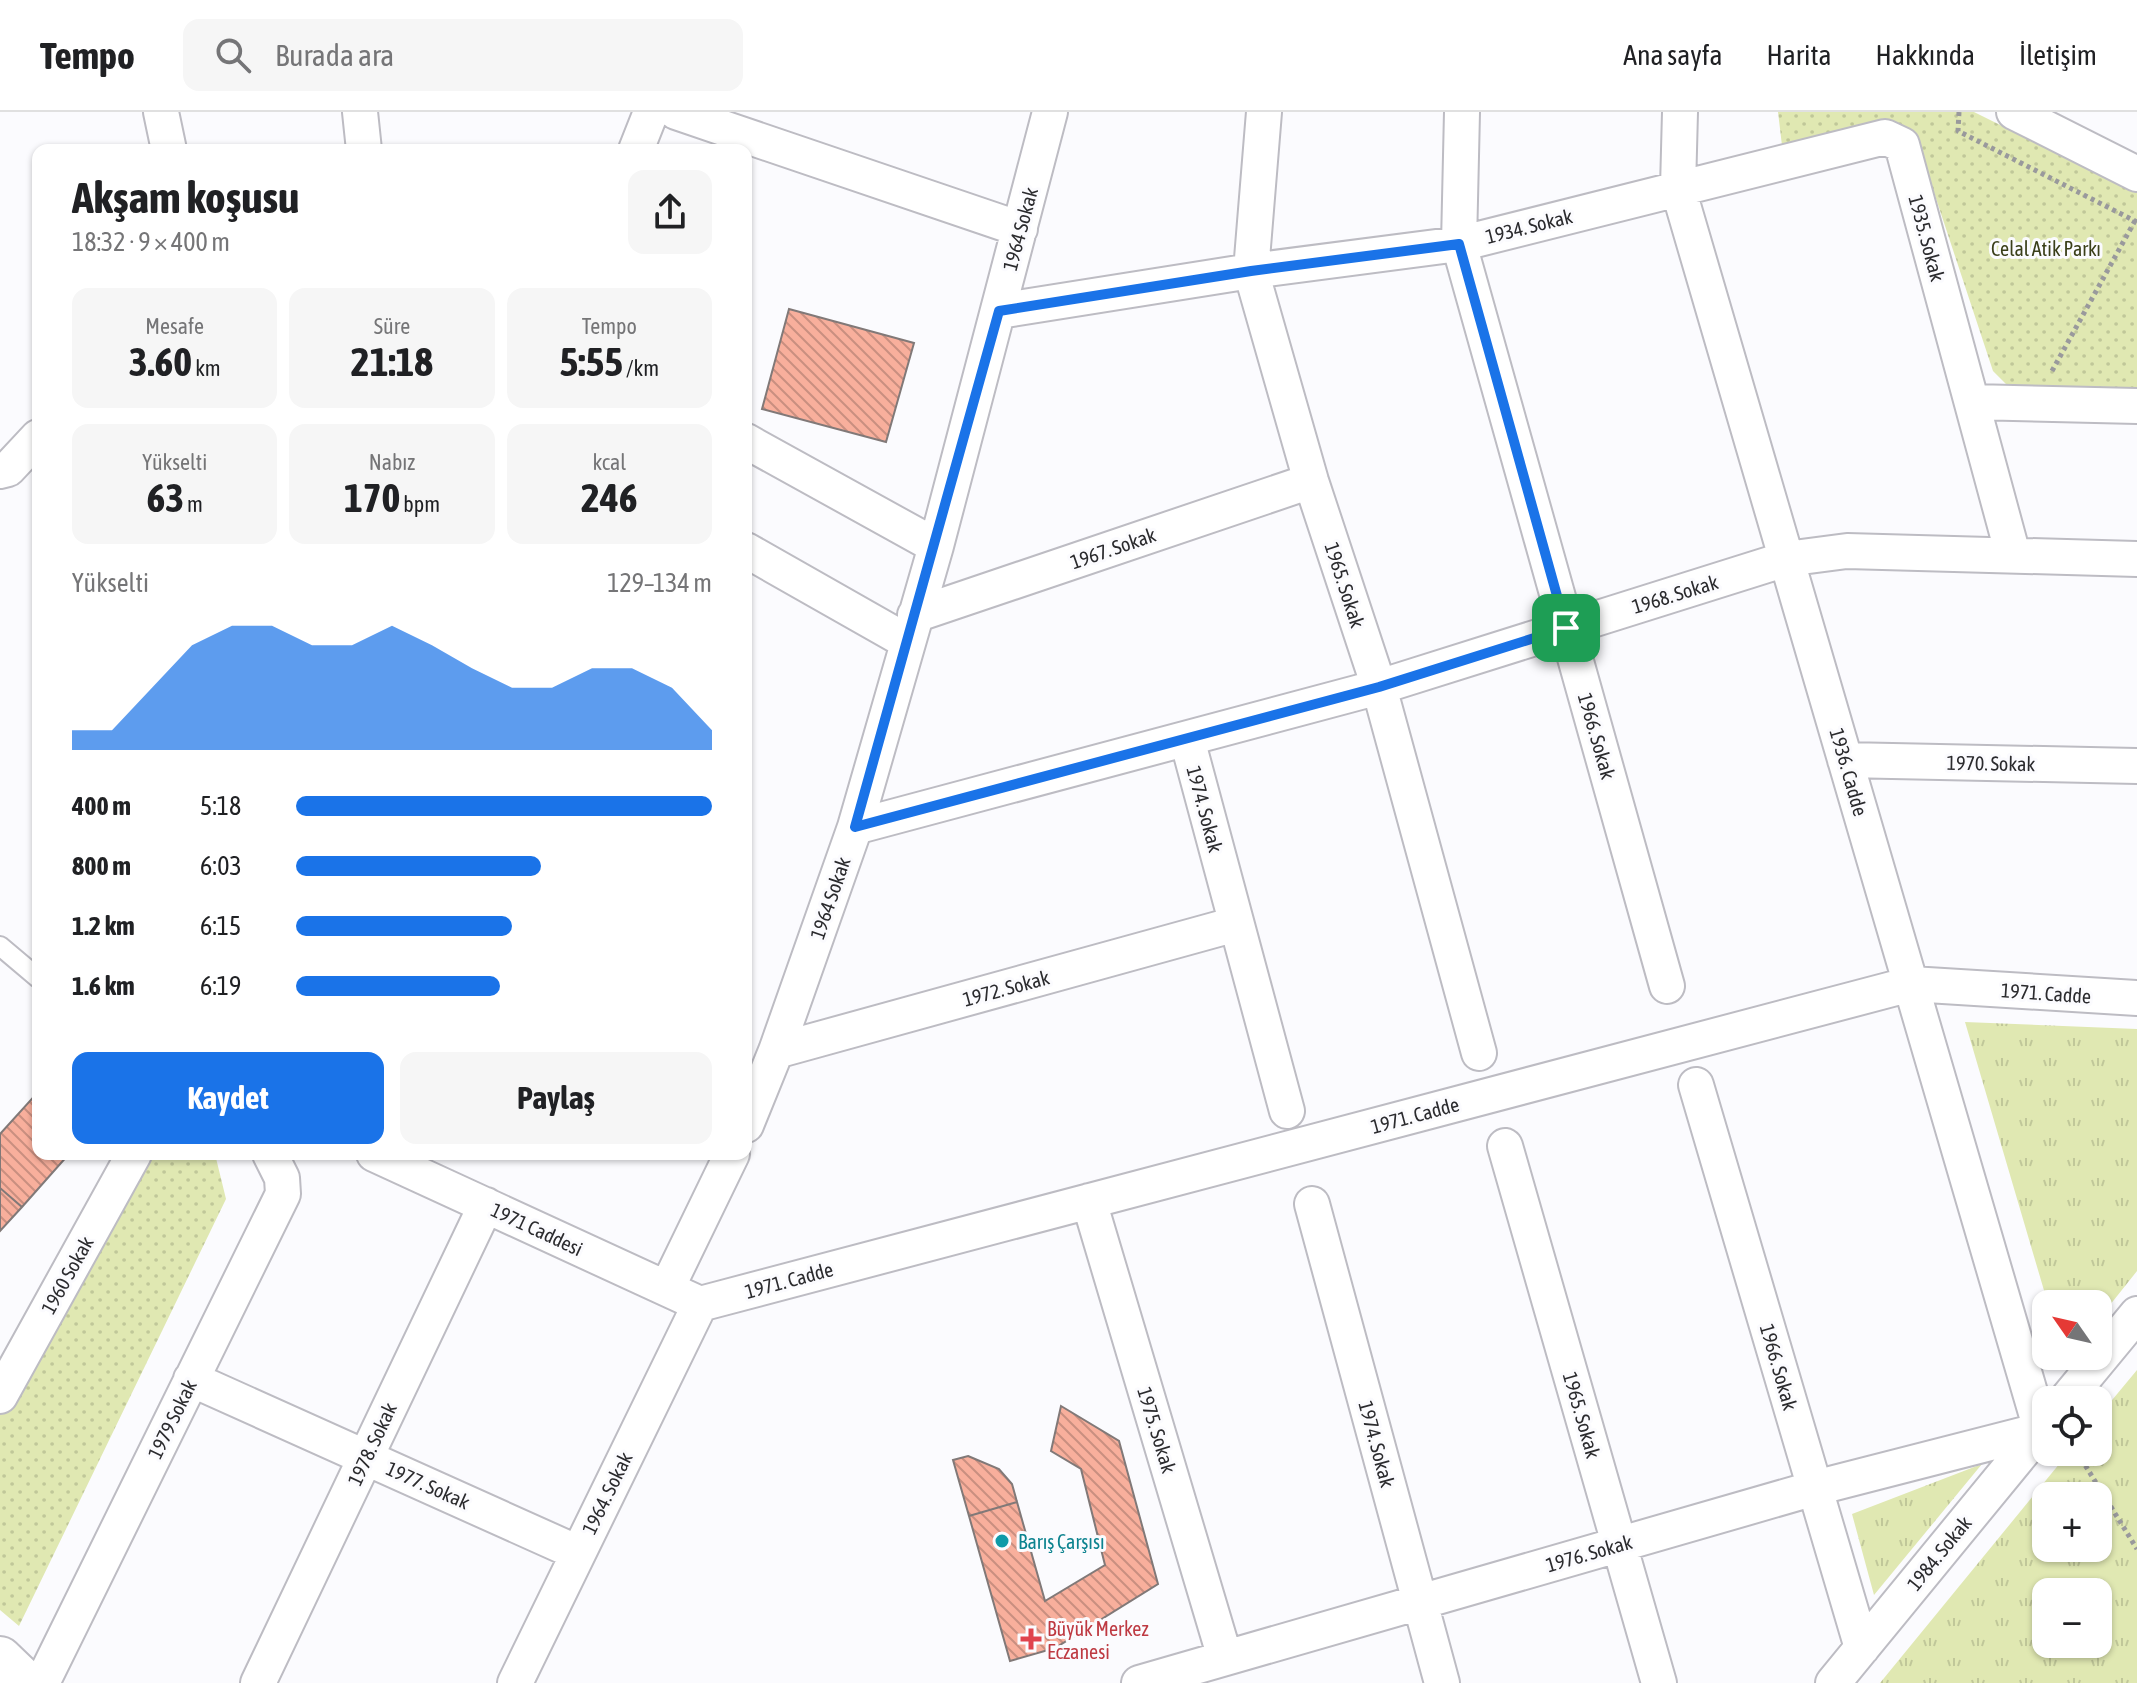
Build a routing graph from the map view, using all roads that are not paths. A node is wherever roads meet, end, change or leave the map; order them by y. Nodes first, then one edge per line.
1 (161, 112) edge
2 (360, 112) edge
3 (651, 112) edge
4 (676, 112) edge
5 (1050, 112) edge
6 (1264, 112) edge
7 (1462, 112) edge
8 (1680, 112) edge
9 (2014, 112) edge
10 (168, 144) edge
11 (363, 144) edge
12 (638, 144) edge
13 (2137, 174) edge
14 (1678, 188) junction
15 (1020, 229) junction
16 (1459, 244) junction
17 (1251, 271) junction
18 (999, 311) junction
19 (1972, 402) junction
20 (2137, 406) edge
21 (32, 443) edge
22 (752, 444) edge
23 (0, 471) edge
24 (1311, 481) junction
25 (936, 546) junction
26 (752, 553) edge
27 (2013, 555) junction
28 (1786, 559) junction
29 (2137, 559) edge
30 (1566, 628) junction
31 (912, 629) junction
32 (1379, 687) junction
33 (1187, 739) junction
34 (1845, 760) junction
35 (2137, 766) edge
36 (855, 827) junction
37 (1236, 924) junction
38 (0, 946) edge
39 (32, 973) edge
40 (1911, 984) junction
41 (1667, 986) dead end
42 (2137, 998) edge
43 (776, 1051) junction
44 (1479, 1053) dead end
45 (1696, 1085) dead end
46 (752, 1105) edge
47 (1287, 1111) dead end
48 (1505, 1146) dead end
49 (131, 1160) edge
50 (273, 1160) edge
51 (387, 1160) edge
52 (729, 1160) edge
53 (1089, 1201) junction
54 (1312, 1204) dead end
55 (486, 1205) junction
56 (667, 1288) junction
57 (700, 1304) junction
58 (2137, 1314) edge
59 (191, 1379) junction
60 (2078, 1386) edge
61 (2032, 1387) edge
62 (0, 1396) edge
63 (2032, 1430) edge
64 (2032, 1442) edge
65 (366, 1457) junction
66 (1815, 1488) junction
67 (1619, 1545) junction
68 (578, 1553) junction
69 (1420, 1602) junction
70 (1862, 1648) junction
71 (1225, 1658) junction
72 (0, 1659) edge
73 (25, 1683) edge
74 (42, 1683) edge
75 (258, 1683) edge
76 (515, 1683) edge
77 (1139, 1683) edge
78 (1442, 1683) edge
79 (1659, 1683) edge
80 (1833, 1683) edge

1 - 10 street
2 - 11 street
3 - 12 street
4 - 15 street
5 - 15 street, 1964 Sokak
6 - 17 street, 1965. Sokak
7 - 16 street, 1966. Sokak
8 - 14 street, 1936. Cadde
9 - 13 street
14 - 16 street, 1934. Sokak
14 - 19 street, 1935. Sokak
14 - 28 street, 1936. Cadde
15 - 18 street, 1964 Sokak
16 - 17 street, 1934. Sokak
16 - 30 street, 1966. Sokak
17 - 18 street, 1934. Sokak
17 - 24 street, 1965. Sokak
18 - 25 street, 1964 Sokak
19 - 20 street
19 - 27 street, 1935. Sokak
21 - 23 street
22 - 25 street
24 - 31 street, 1967. Sokak
24 - 32 street, 1965. Sokak
25 - 31 street, 1964 Sokak
26 - 31 street
27 - 28 street, 1968. Sokak
27 - 29 street, 1968. Sokak
28 - 30 street, 1968. Sokak
28 - 34 street, 1936. Cadde
30 - 32 street, 1968. Sokak
30 - 41 street, 1966. Sokak
31 - 36 street, 1964 Sokak
32 - 33 street, 1968. Sokak
32 - 44 street, 1965. Sokak
33 - 36 street, 1968. Sokak
33 - 37 street, 1974. Sokak
34 - 35 street, 1970. Sokak
34 - 40 street, 1936. Cadde
36 - 43 street, 1964 Sokak
37 - 43 street, 1972. Sokak
37 - 47 street, 1974. Sokak
38 - 39 lane
40 - 42 street, 1971. Cadde
40 - 53 street, 1971. Cadde
40 - 61 street, 1936. Cadde
43 - 46 street, 1964 Sokak
45 - 66 street, 1966. Sokak
48 - 67 street, 1965. Sokak
49 - 62 street, 1960 Sokak
50 - 59 street, 1979 Sokak
51 - 55 street, 1971 Caddesi
52 - 56 street
53 - 57 street, 1971. Cadde
53 - 71 street, 1975. Sokak
54 - 69 street, 1974. Sokak
55 - 56 street, 1971 Caddesi
55 - 65 street, 1978. Sokak
56 - 57 street, 1971 Caddesi
57 - 68 street, 1964. Sokak
58 - 60 street
59 - 65 street, 1977. Sokak
59 - 74 street, 1979 Sokak
63 - 66 street, 1976. Sokak
64 - 70 street, 1984. Sokak
65 - 68 street, 1977. Sokak
65 - 75 street, 1978. Sokak
66 - 67 street, 1976. Sokak
66 - 70 street, 1966. Sokak
67 - 69 street, 1976. Sokak
67 - 79 street, 1965. Sokak
68 - 76 street, 1964. Sokak
69 - 71 street, 1976. Sokak
69 - 78 street, 1974. Sokak
70 - 80 street, 1984. Sokak
71 - 77 street, 1976. Sokak
72 - 73 street

